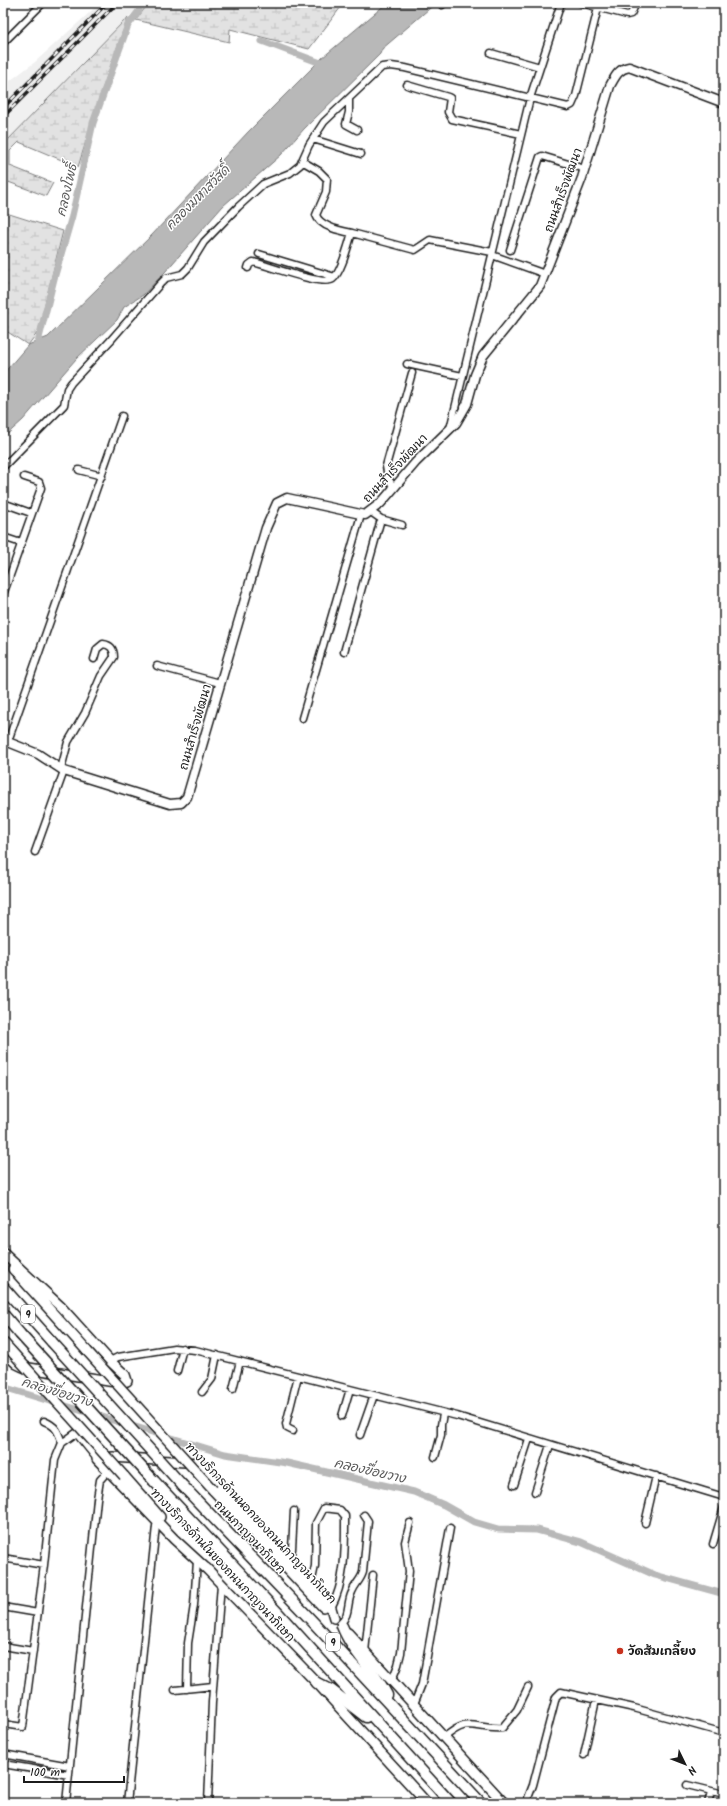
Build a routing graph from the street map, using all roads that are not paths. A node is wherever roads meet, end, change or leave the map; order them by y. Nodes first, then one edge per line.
1 (43, 3) edge
2 (561, 3) edge
3 (581, 3) edge
4 (636, 3) edge
5 (598, 8) junction
6 (3, 43) edge
7 (491, 53) dead end
8 (540, 67) junction
9 (407, 85) dead end
10 (530, 98) junction
11 (349, 100) junction
12 (724, 103) edge
13 (357, 130) dead end
14 (521, 134) junction
15 (313, 139) junction
16 (361, 154) dead end
17 (302, 161) junction
18 (584, 169) junction
19 (352, 233) junction
20 (510, 250) dead end
21 (492, 253) junction
22 (259, 254) dead end
23 (248, 268) dead end
24 (545, 274) junction
25 (335, 277) junction
26 (407, 364) dead end
27 (412, 373) dead end
28 (462, 376) junction
29 (122, 416) dead end
30 (450, 429) junction
31 (3, 467) edge
32 (79, 470) dead end
33 (102, 476) junction
34 (24, 477) dead end
35 (394, 488) junction
36 (3, 503) edge
37 (371, 512) junction
38 (31, 513) junction
39 (361, 515) junction
40 (381, 519) junction
41 (402, 525) dead end
42 (3, 537) edge
43 (21, 543) junction
44 (3, 595) edge
45 (344, 652) dead end
46 (94, 659) dead end
47 (157, 666) dead end
48 (220, 683) junction
49 (302, 718) dead end
50 (6, 740) edge
51 (63, 770) junction
52 (35, 852) dead end
53 (3, 1253) edge
54 (3, 1257) edge
55 (3, 1287) edge
56 (3, 1314) edge
57 (3, 1342) edge
58 (183, 1348) junction
59 (3, 1351) edge
60 (217, 1355) junction
61 (110, 1361) junction
62 (240, 1361) junction
63 (177, 1371) dead end
64 (298, 1376) junction
65 (233, 1389) dead end
66 (350, 1389) junction
67 (202, 1392) dead end
68 (374, 1395) junction
69 (443, 1414) junction
70 (342, 1416) dead end
71 (44, 1421) dead end
72 (293, 1431) dead end
73 (360, 1435) dead end
74 (529, 1439) junction
75 (62, 1443) junction
76 (550, 1445) junction
77 (435, 1457) dead end
78 (97, 1459) junction
79 (108, 1471) junction
80 (656, 1476) junction
81 (514, 1485) dead end
82 (535, 1492) dead end
83 (724, 1498) edge
84 (724, 1507) edge
85 (294, 1511) dead end
86 (364, 1515) dead end
87 (158, 1523) junction
88 (410, 1523) dead end
89 (645, 1523) dead end
90 (450, 1528) dead end
91 (713, 1544) dead end
92 (3, 1558) edge
93 (289, 1560) junction
94 (197, 1561) junction
95 (44, 1565) junction
96 (210, 1572) junction
97 (373, 1575) dead end
98 (221, 1584) junction
99 (311, 1584) junction
100 (3, 1607) edge
101 (331, 1608) junction
102 (38, 1613) junction
103 (338, 1623) junction
104 (3, 1646) edge
105 (33, 1651) junction
106 (365, 1652) junction
107 (392, 1680) junction
108 (317, 1683) junction
109 (213, 1686) junction
110 (528, 1687) dead end
111 (187, 1689) junction
112 (175, 1690) dead end
113 (596, 1700) junction
114 (414, 1704) junction
115 (394, 1708) junction
116 (3, 1724) edge
117 (724, 1732) edge
118 (388, 1734) junction
119 (444, 1738) junction
120 (3, 1754) edge
121 (584, 1755) dead end
122 (3, 1764) edge
123 (70, 1766) junction
124 (69, 1775) junction
125 (687, 1785) dead end
126 (711, 1792) junction
127 (724, 1794) edge
128 (66, 1803) edge
129 (127, 1803) edge
130 (208, 1803) edge
131 (427, 1803) edge
132 (450, 1803) edge
133 (481, 1803) edge
134 (504, 1803) edge
135 (526, 1803) edge
136 (708, 1803) edge

1 - 6 street
2 - 8 street
3 - 5 street
4 - 5 street
5 - 10 street
7 - 8 street
8 - 10 street
9 - 14 street
10 - 11 street
10 - 14 street
11 - 13 street
11 - 15 street
12 - 18 street, ถนนสำเร็จพัฒนา
14 - 21 street
15 - 16 street
15 - 17 street
17 - 19 street
17 - 31 street
18 - 20 street
18 - 24 street, ถนนสำเร็จพัฒนา
19 - 21 street
19 - 25 street
21 - 24 street
21 - 28 street
22 - 25 street
23 - 25 street
24 - 30 street, ถนนสำเร็จพัฒนา
26 - 28 street
27 - 35 street
28 - 30 street
29 - 33 street
30 - 35 street, ถนนสำเร็จพัฒนา
32 - 33 street
33 - 50 street
34 - 38 street
35 - 37 street, ถนนสำเร็จพัฒนา
36 - 38 street
37 - 39 street, ถนนสำเร็จพัฒนา
37 - 40 street
38 - 43 street
39 - 48 street, ถนนสำเร็จพัฒนา
39 - 49 street
40 - 41 street
40 - 45 street
42 - 43 street
43 - 44 street
46 - 51 street
47 - 48 street
48 - 51 street, ถนนสำเร็จพัฒนา
50 - 51 street, ถนนสำเร็จพัฒนา
51 - 52 street
53 - 61 main road
54 - 103 main road, ทางบริการด้านนอกของถนนกาญจนาภิเษก, bridge
55 - 115 highway, ถนนกาญจนาภิเษก / 9, bridge
56 - 118 highway, 9, bridge
57 - 96 main road, ทางบริการด้านในของถนนกาญจนาภิเษก, bridge
58 - 60 street
58 - 61 street
58 - 63 street
59 - 61 main road
60 - 62 street
60 - 67 street
62 - 64 street
62 - 65 street
64 - 66 street
64 - 72 street
66 - 68 street
66 - 70 street
68 - 69 street
68 - 73 street
69 - 74 street
69 - 77 street
71 - 75 street
74 - 76 street
74 - 81 street
75 - 78 street
75 - 95 street
76 - 80 street
76 - 82 street
78 - 79 main road
78 - 93 main road
79 - 87 main road
79 - 123 street
80 - 83 street
80 - 89 street
84 - 91 street
85 - 93 street
86 - 103 street
87 - 94 main road
87 - 129 street
88 - 107 street
90 - 114 street
92 - 95 street
93 - 99 main road
94 - 96 main road
94 - 111 street
95 - 102 street
96 - 98 main road, ทางบริการด้านในของถนนกาญจนาภิเษก
97 - 106 street
98 - 108 main road, ทางบริการด้านในของถนนกาญจนาภิเษก
98 - 109 street
99 - 101 main road
99 - 101 street
100 - 102 street
101 - 103 main road
102 - 105 street
103 - 106 main road, ทางบริการด้านนอกของถนนกาญจนาภิเษก
103 - 115 highway
104 - 105 street
105 - 116 street
106 - 107 main road, ทางบริการด้านนอกของถนนกาญจนาภิเษก
107 - 114 main road, ทางบริการด้านนอกของถนนกาญจนาภิเษก
108 - 118 highway
108 - 131 main road, ทางบริการด้านในของถนนกาญจนาภิเษก
109 - 111 street
109 - 130 street
110 - 119 street
111 - 112 street
113 - 117 street
113 - 121 street
113 - 135 street
114 - 119 main road, ทางบริการด้านนอกของถนนกาญจนาภิเษก
115 - 133 highway, ถนนกาญจนาภิเษก / 9
118 - 132 highway, 9
119 - 134 main road, ทางบริการด้านนอกของถนนกาญจนาภิเษก
120 - 123 street
122 - 124 street
123 - 124 street
124 - 128 street
125 - 126 street
126 - 127 street
126 - 136 street

